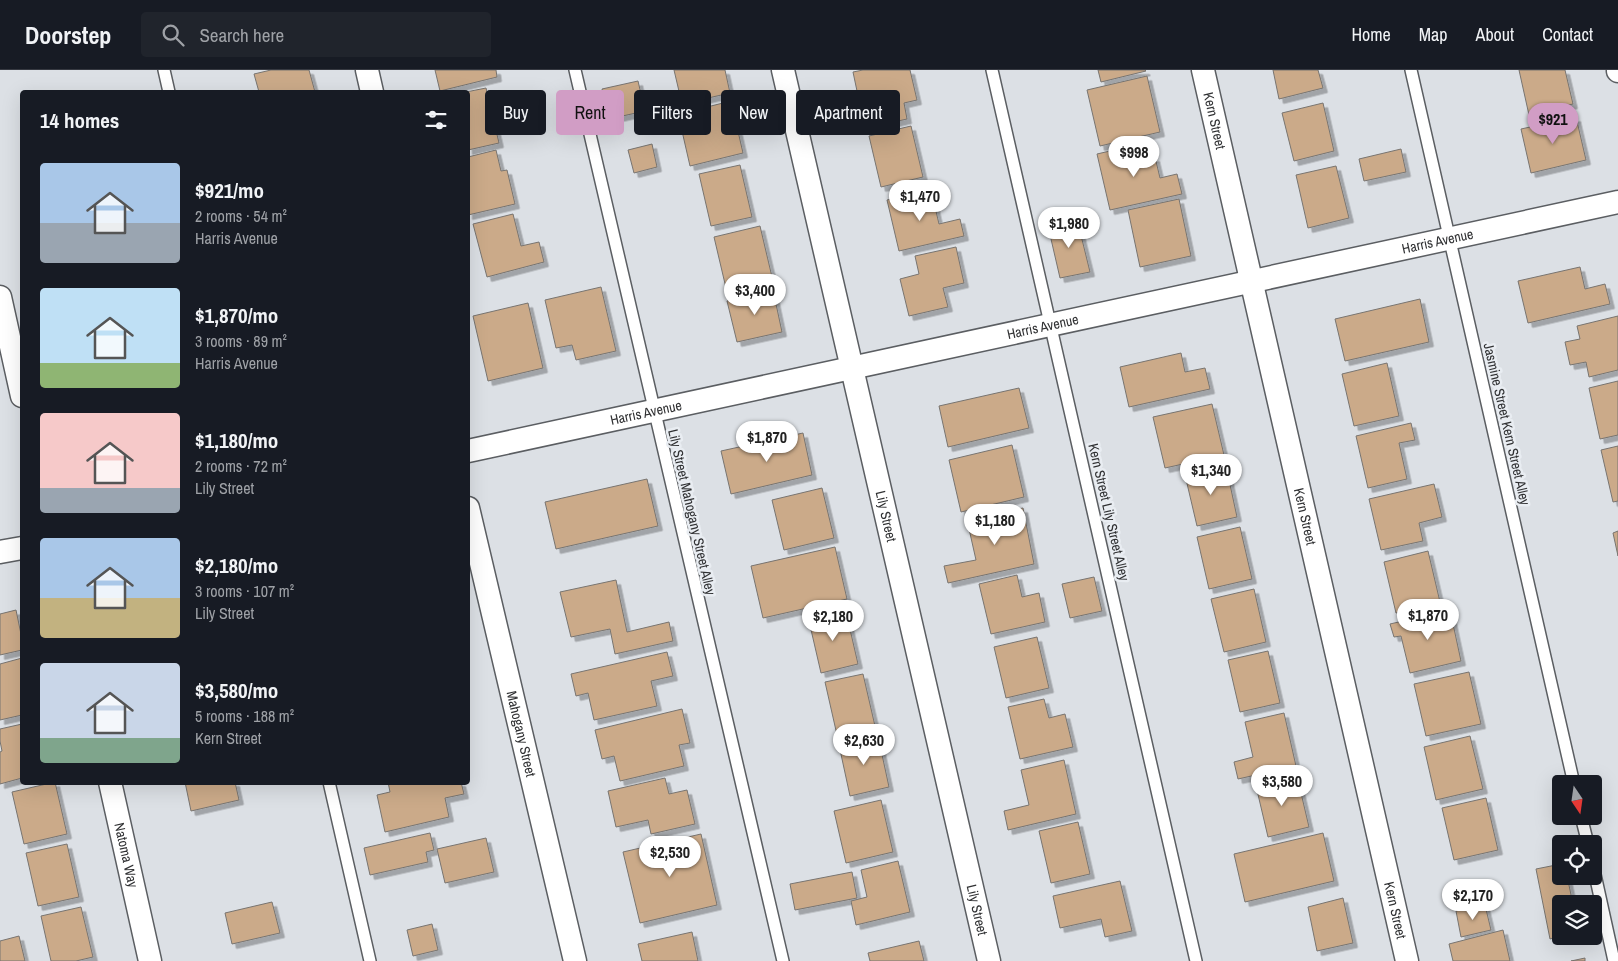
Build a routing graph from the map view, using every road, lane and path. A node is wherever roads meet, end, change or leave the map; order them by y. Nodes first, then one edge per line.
1 (164, 70) edge
2 (367, 70) edge
3 (575, 70) edge
4 (784, 70) edge
5 (992, 70) edge
6 (1203, 70) edge
7 (1411, 70) edge
8 (169, 90) edge
9 (372, 90) edge
10 (1618, 202) edge
11 (1450, 238) junction
12 (1251, 282) junction
13 (0, 297) edge
14 (1051, 325) junction
15 (852, 368) junction
16 (20, 387) edge
17 (653, 411) junction
18 (470, 451) edge
19 (470, 516) edge
20 (20, 548) edge
21 (0, 552) edge
22 (1572, 775) edge
23 (111, 785) edge
24 (329, 785) edge
25 (1597, 885) edge
26 (150, 961) edge
27 (370, 961) edge
28 (575, 961) edge
29 (783, 961) edge
30 (989, 961) edge
31 (1196, 961) edge
32 (1406, 961) edge
33 (1614, 961) edge

1 - 8 lane
2 - 9 street
3 - 17 lane, Lily Street Mahogany Street Alley
4 - 15 street, Lily Street
5 - 14 lane, Kern Street Lily Street Alley
6 - 12 street, Kern Street
7 - 11 lane, Jasmine Street Kern Street Alley
10 - 11 street, Harris Avenue
11 - 12 street, Harris Avenue
11 - 22 lane, Jasmine Street Kern Street Alley
12 - 14 street, Harris Avenue
12 - 32 street, Kern Street
13 - 16 street
14 - 15 street, Harris Avenue
14 - 31 lane, Kern Street Lily Street Alley
15 - 17 street, Harris Avenue
15 - 30 street, Lily Street
17 - 18 street, Harris Avenue
17 - 29 lane, Lily Street Mahogany Street Alley
19 - 28 street, Mahogany Street
20 - 21 street
23 - 26 street, Natoma Way
24 - 27 lane
25 - 33 lane

